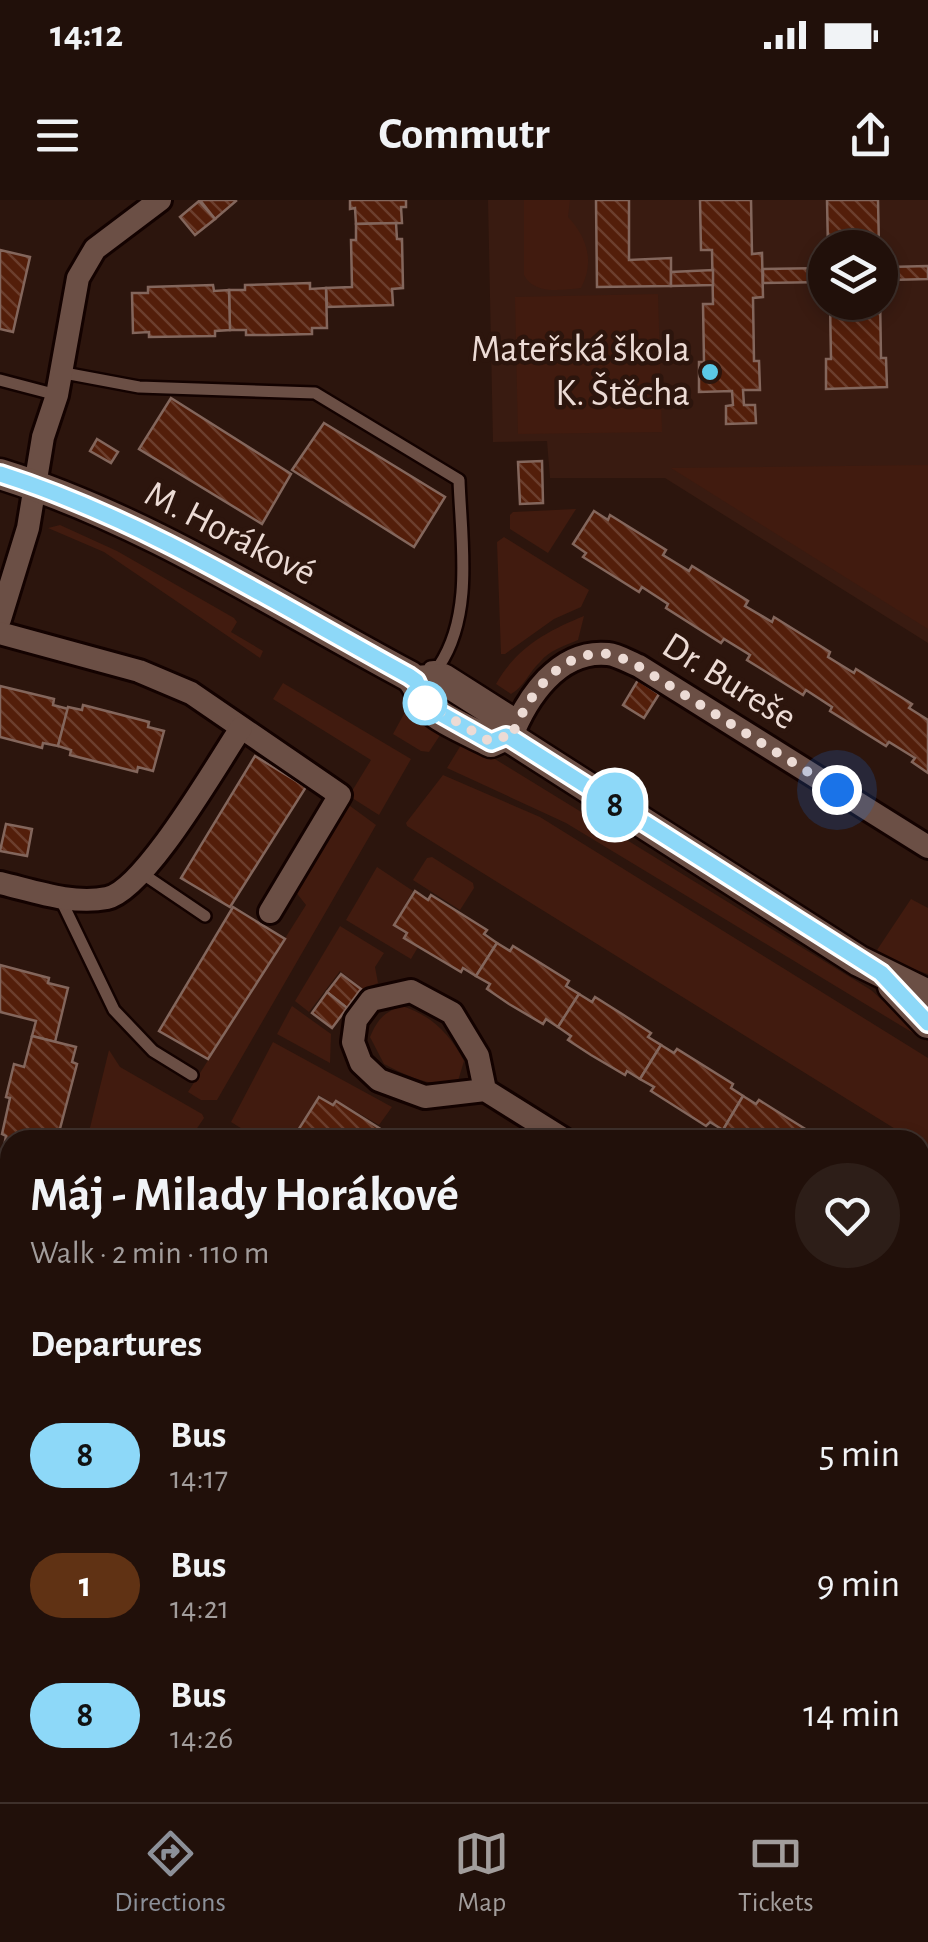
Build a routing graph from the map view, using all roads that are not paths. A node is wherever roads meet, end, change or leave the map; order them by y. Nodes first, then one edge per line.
1 (160, 200) edge
2 (0, 380) edge
3 (58, 384) junction
4 (0, 474) edge
5 (35, 485) junction
6 (0, 619) edge
7 (0, 633) edge
8 (408, 677) junction
9 (241, 728) junction
10 (508, 737) junction
11 (928, 847) edge
12 (143, 874) junction
13 (0, 883) edge
14 (59, 896) junction
15 (270, 912) dead end
16 (205, 916) dead end
17 (881, 973) junction
18 (928, 994) edge
19 (928, 1023) edge
20 (192, 1075) dead end
21 (485, 1090) junction
22 (549, 1130) edge

1 - 3 street
2 - 3 lane
3 - 5 street
3 - 8 lane
4 - 5 street, M. Horákové
5 - 6 street
5 - 8 street, M. Horákové
7 - 9 street
8 - 10 street, M. Horákové
9 - 12 street
9 - 15 street
10 - 11 street, Dr. Bureše
10 - 17 street, M. Horákové
12 - 14 street
12 - 16 lane
13 - 14 street
14 - 20 lane
17 - 18 street, M. Horákové
17 - 19 street, M. Horákové
21 - 21 street
21 - 22 street

